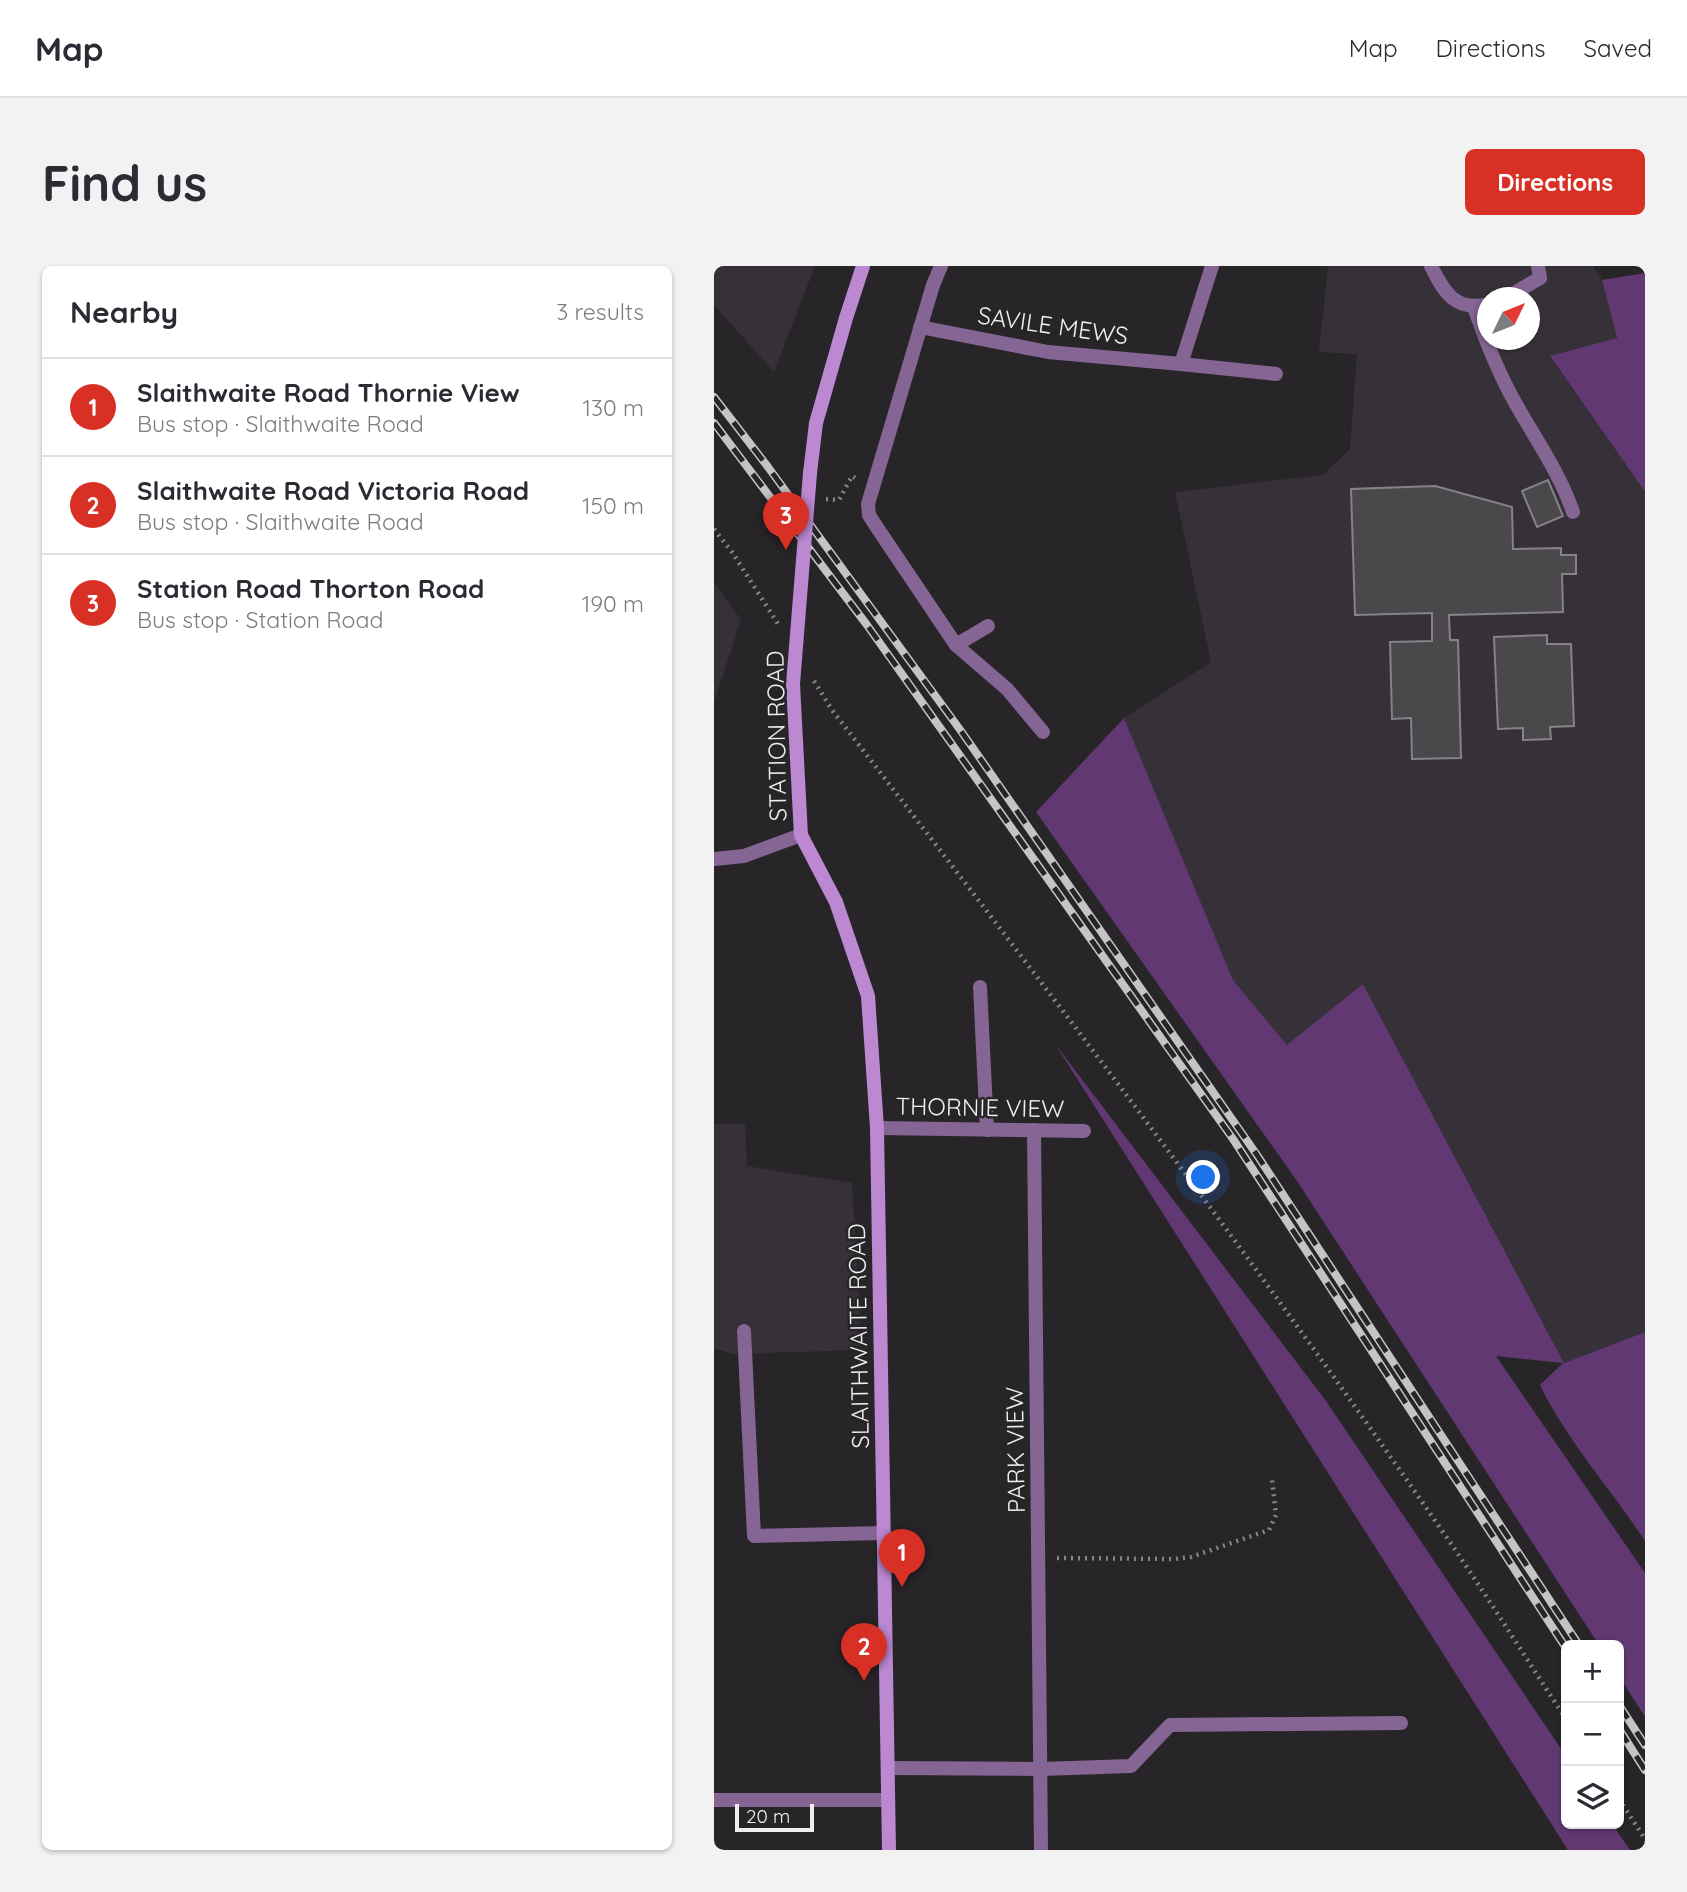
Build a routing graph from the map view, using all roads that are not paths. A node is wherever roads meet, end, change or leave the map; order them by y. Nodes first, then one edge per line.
1 (863, 266) edge
2 (941, 266) edge
3 (1212, 266) edge
4 (1431, 266) edge
5 (1539, 272) edge
6 (1520, 287) edge
7 (1477, 305) edge
8 (920, 327) junction
9 (1489, 350) edge
10 (1181, 364) junction
11 (1276, 374) dead end
12 (1573, 512) dead end
13 (988, 625) dead end
14 (956, 645) junction
15 (1043, 732) dead end
16 (802, 835) junction
17 (714, 859) edge
18 (980, 987) dead end
19 (877, 1128) junction
20 (987, 1130) junction
21 (1034, 1130) junction
22 (1084, 1131) dead end
23 (744, 1331) dead end
24 (884, 1533) junction
25 (1401, 1723) dead end
26 (888, 1768) junction
27 (1041, 1769) junction
28 (714, 1800) edge
29 (888, 1800) junction
30 (889, 1850) edge
31 (1041, 1850) edge

1 - 16 main road, STATION ROAD, bridge
2 - 8 street
3 - 10 street
4 - 7 street
5 - 6 street
8 - 10 street, SAVILE MEWS
8 - 14 street
9 - 12 street
10 - 11 street, SAVILE MEWS
13 - 14 street
14 - 15 street
16 - 17 street
16 - 19 main road, SLAITHWAITE ROAD
18 - 20 street
19 - 20 street, THORNIE VIEW
19 - 24 main road, SLAITHWAITE ROAD
20 - 21 street, THORNIE VIEW
21 - 22 street, THORNIE VIEW
21 - 27 street, PARK VIEW
23 - 24 street
24 - 26 main road, SLAITHWAITE ROAD
25 - 27 street
26 - 27 street
26 - 29 main road, SLAITHWAITE ROAD
27 - 31 street, PARK VIEW
28 - 29 street
29 - 30 main road, SLAITHWAITE ROAD

